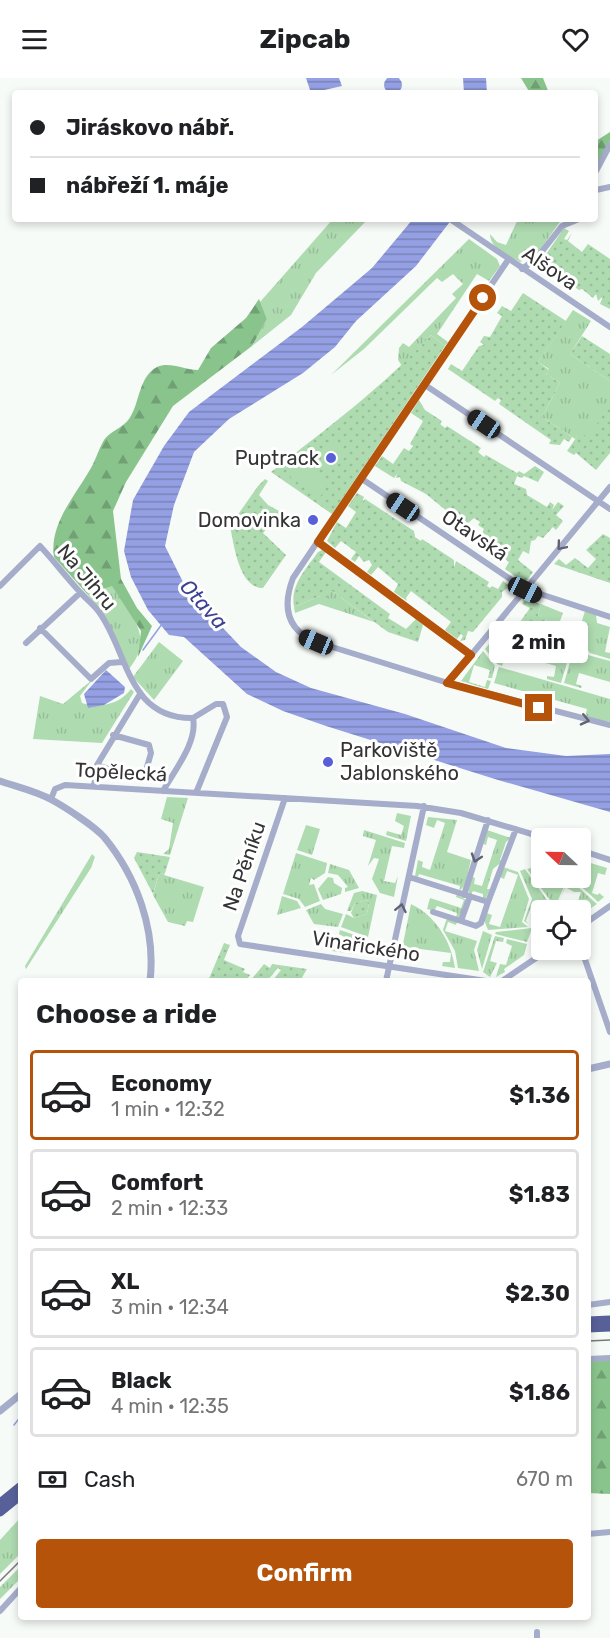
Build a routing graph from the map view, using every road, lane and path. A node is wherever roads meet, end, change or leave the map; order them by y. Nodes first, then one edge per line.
1 (610, 146) edge
2 (598, 167) edge
3 (455, 222) edge
4 (570, 222) edge
5 (508, 260) junction
6 (522, 269) junction
7 (610, 327) edge
8 (425, 385) junction
9 (362, 478) junction
10 (610, 487) edge
11 (598, 501) junction
12 (610, 509) edge
13 (318, 542) junction
14 (0, 586) edge
15 (525, 590) junction
16 (80, 593) junction
17 (610, 617) edge
18 (40, 628) junction
19 (26, 643) dead end
20 (471, 655) junction
21 (122, 662) junction
22 (447, 683) junction
23 (140, 694) junction
24 (194, 718) junction
25 (610, 725) edge
26 (113, 735) junction
27 (97, 765) junction
28 (0, 781) edge
29 (94, 787) junction
30 (163, 791) junction
31 (196, 793) junction
32 (285, 798) junction
33 (51, 800) junction
34 (424, 806) junction
35 (488, 820) junction
36 (516, 829) junction
37 (531, 834) edge
38 (591, 854) edge
39 (610, 860) edge
40 (408, 877) junction
41 (467, 896) junction
42 (488, 902) junction
43 (610, 906) edge
44 (433, 912) dead end
45 (591, 919) edge
46 (461, 921) junction
47 (240, 944) joint
48 (533, 960) edge
49 (585, 960) edge
50 (389, 965) junction
51 (150, 978) edge
52 (387, 978) edge
53 (468, 978) edge
54 (506, 978) edge
55 (610, 1032) edge
56 (610, 1064) edge
57 (591, 1068) edge
58 (610, 1302) edge
59 (591, 1305) edge
60 (610, 1320) edge
61 (591, 1321) edge
62 (610, 1327) edge
63 (591, 1329) edge
64 (610, 1358) edge
65 (591, 1359) edge
66 (18, 1396) edge
67 (0, 1411) edge
68 (18, 1488) edge
69 (18, 1497) edge
70 (0, 1503) edge
71 (0, 1512) edge
72 (610, 1532) edge
73 (591, 1534) edge
74 (18, 1591) edge
75 (0, 1611) edge

1 - 2 street
3 - 5 street, Alšova
4 - 6 street
5 - 6 street, Alšova
5 - 8 street
6 - 7 street, Alšova
8 - 9 street
8 - 11 street
9 - 13 street
9 - 15 street, Otavská
10 - 11 street
11 - 12 street
11 -> 15 street
13 - 20 street
13 - 22 street
14 - 16 street, Na Jihru
15 - 17 street, Otavská
15 - 20 street
16 - 18 street
16 - 21 street, Na Jihru
18 - 19 street
18 - 21 street
20 - 22 street
21 - 23 street, Na Jihru
22 -> 25 street
23 - 24 street, Na Jihru
23 - 26 street
24 - 30 street
24 - 31 street
26 - 27 street
26 - 27 street
27 - 29 street
28 - 33 street, Topělecká
29 - 30 street, Topělecká
29 - 33 street, Topělecká
30 - 31 street, Topělecká
31 - 32 street, Topělecká
32 - 34 street, Topělecká
32 - 47 street, Na Pěníku
33 - 51 street, Topělecká
34 - 35 street, Topělecká
34 - 40 street
35 - 36 street, Topělecká
35 -> 41 street
36 - 37 street, Topělecká
36 - 42 street
38 - 39 street
40 - 41 street
50 -> 40 street
41 - 42 street
41 - 46 street
42 - 46 street
43 - 45 street
44 - 46 street
47 - 50 street, Vinařického
48 - 54 street
49 - 55 street
50 - 52 street
50 - 53 street, Vinařického
56 - 57 street
58 - 59 street
60 - 61 highway
62 - 63 highway
64 - 65 street
66 - 67 street
68 - 70 highway
69 - 71 highway
72 - 73 street
74 - 75 street

